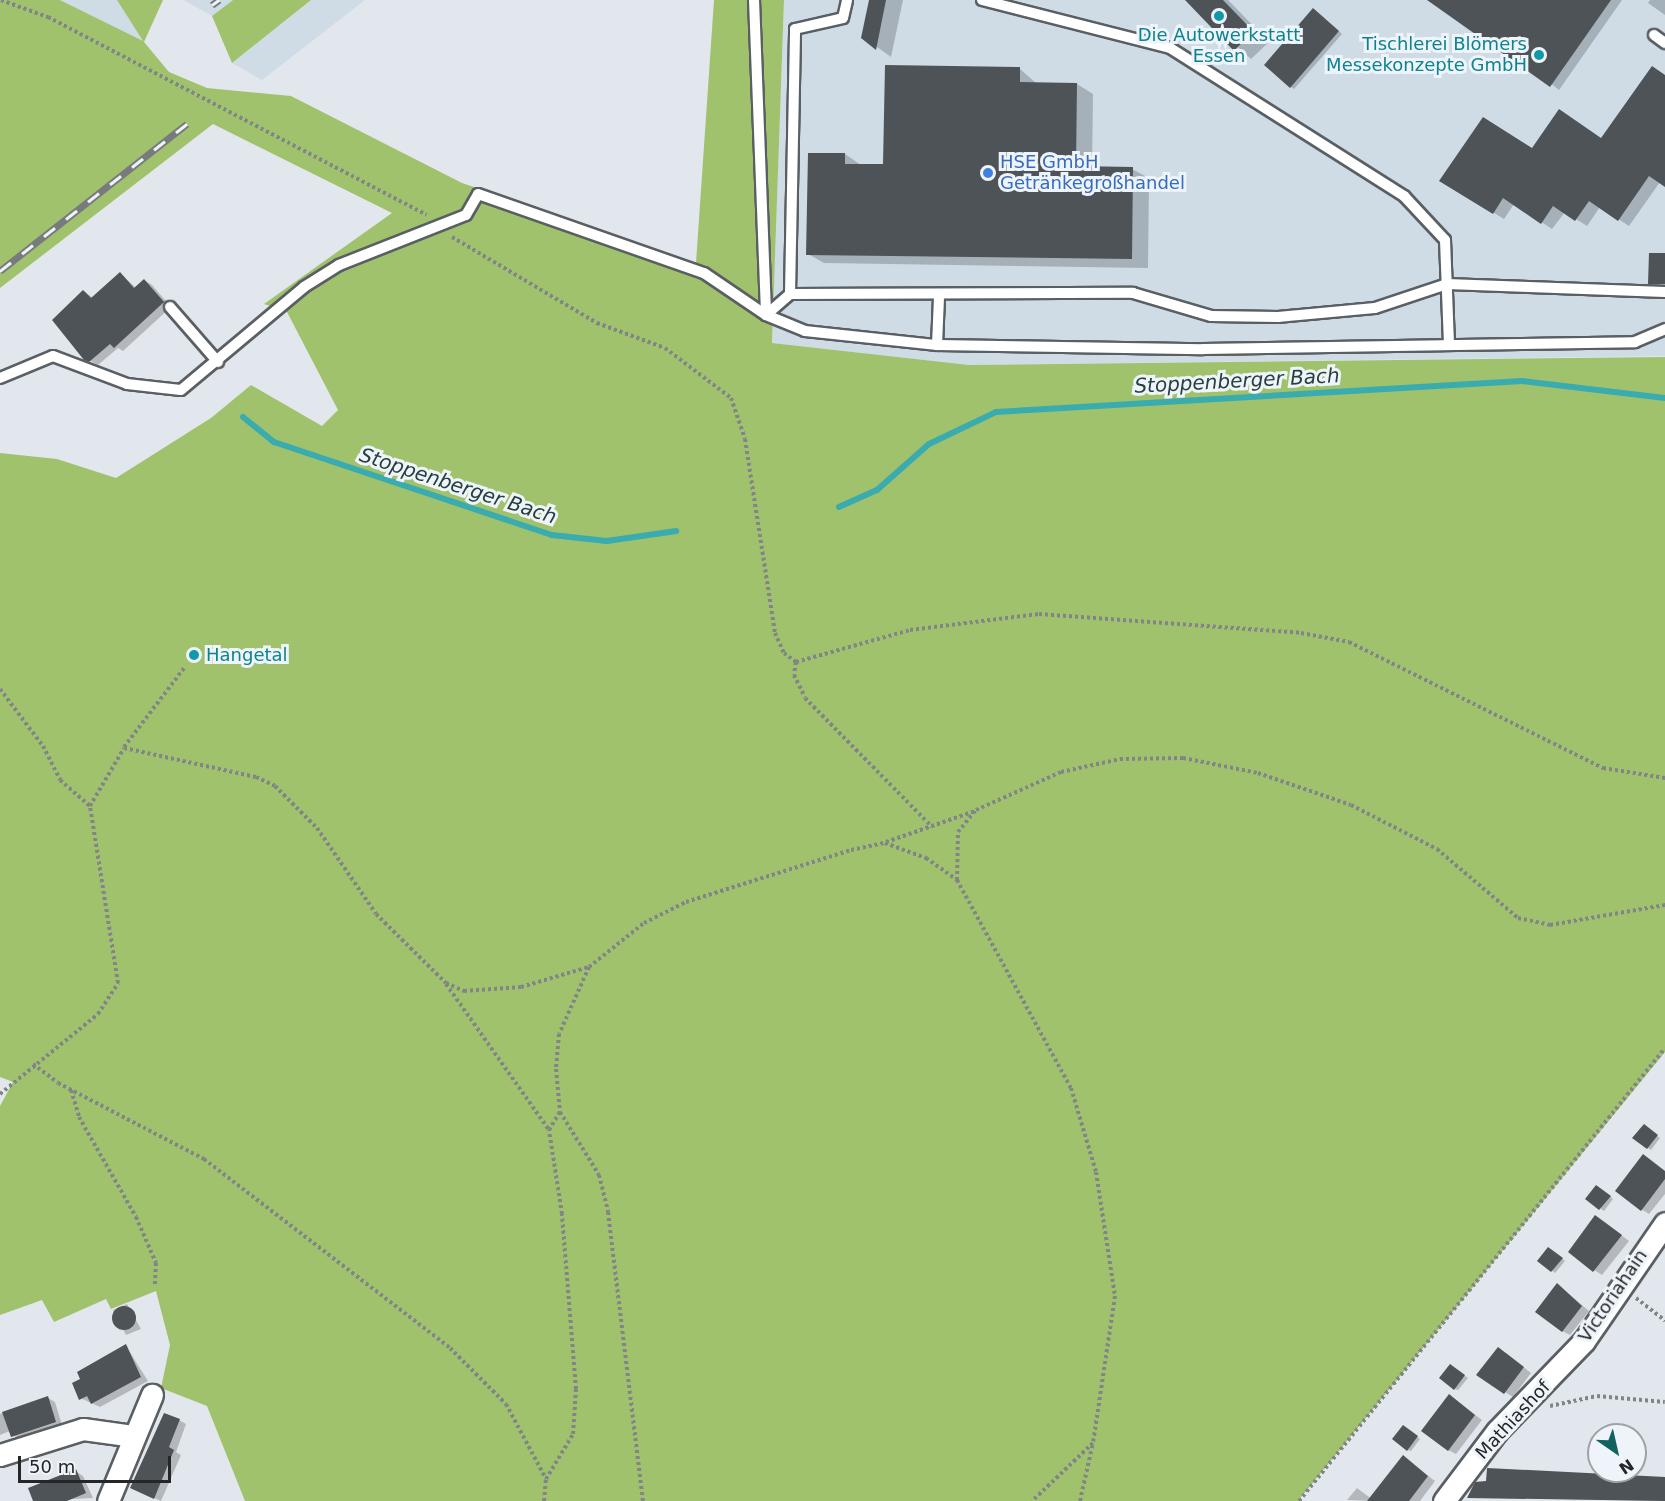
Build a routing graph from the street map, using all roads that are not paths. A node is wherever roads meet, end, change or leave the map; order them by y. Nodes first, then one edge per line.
1 (754, 0) edge
2 (847, 0) edge
3 (982, 0) edge
4 (1654, 35) dead end
5 (1665, 43) edge
6 (1447, 284) junction
7 (1665, 292) edge
8 (790, 294) junction
9 (939, 297) junction
10 (170, 307) dead end
11 (766, 315) junction
12 (1665, 329) edge
13 (1449, 344) junction
14 (937, 345) junction
15 (218, 362) junction
16 (0, 378) edge
17 (1665, 1223) edge
18 (1561, 1368) joint
19 (152, 1395) dead end
20 (133, 1436) junction
21 (0, 1455) edge
22 (108, 1501) edge
23 (1444, 1501) edge

1 - 11 lane
2 - 8 lane
3 - 6 lane
4 - 5 lane
6 - 7 lane
6 - 9 lane
6 - 13 lane
8 - 9 lane
8 - 11 lane
9 - 14 lane
10 - 15 lane
11 - 14 lane
11 - 15 lane
12 - 13 lane
13 - 14 lane
15 - 16 lane
17 - 18 street, Victoriahain
18 - 23 street, Mathiashof
19 - 20 street
20 - 21 street
20 - 22 street

